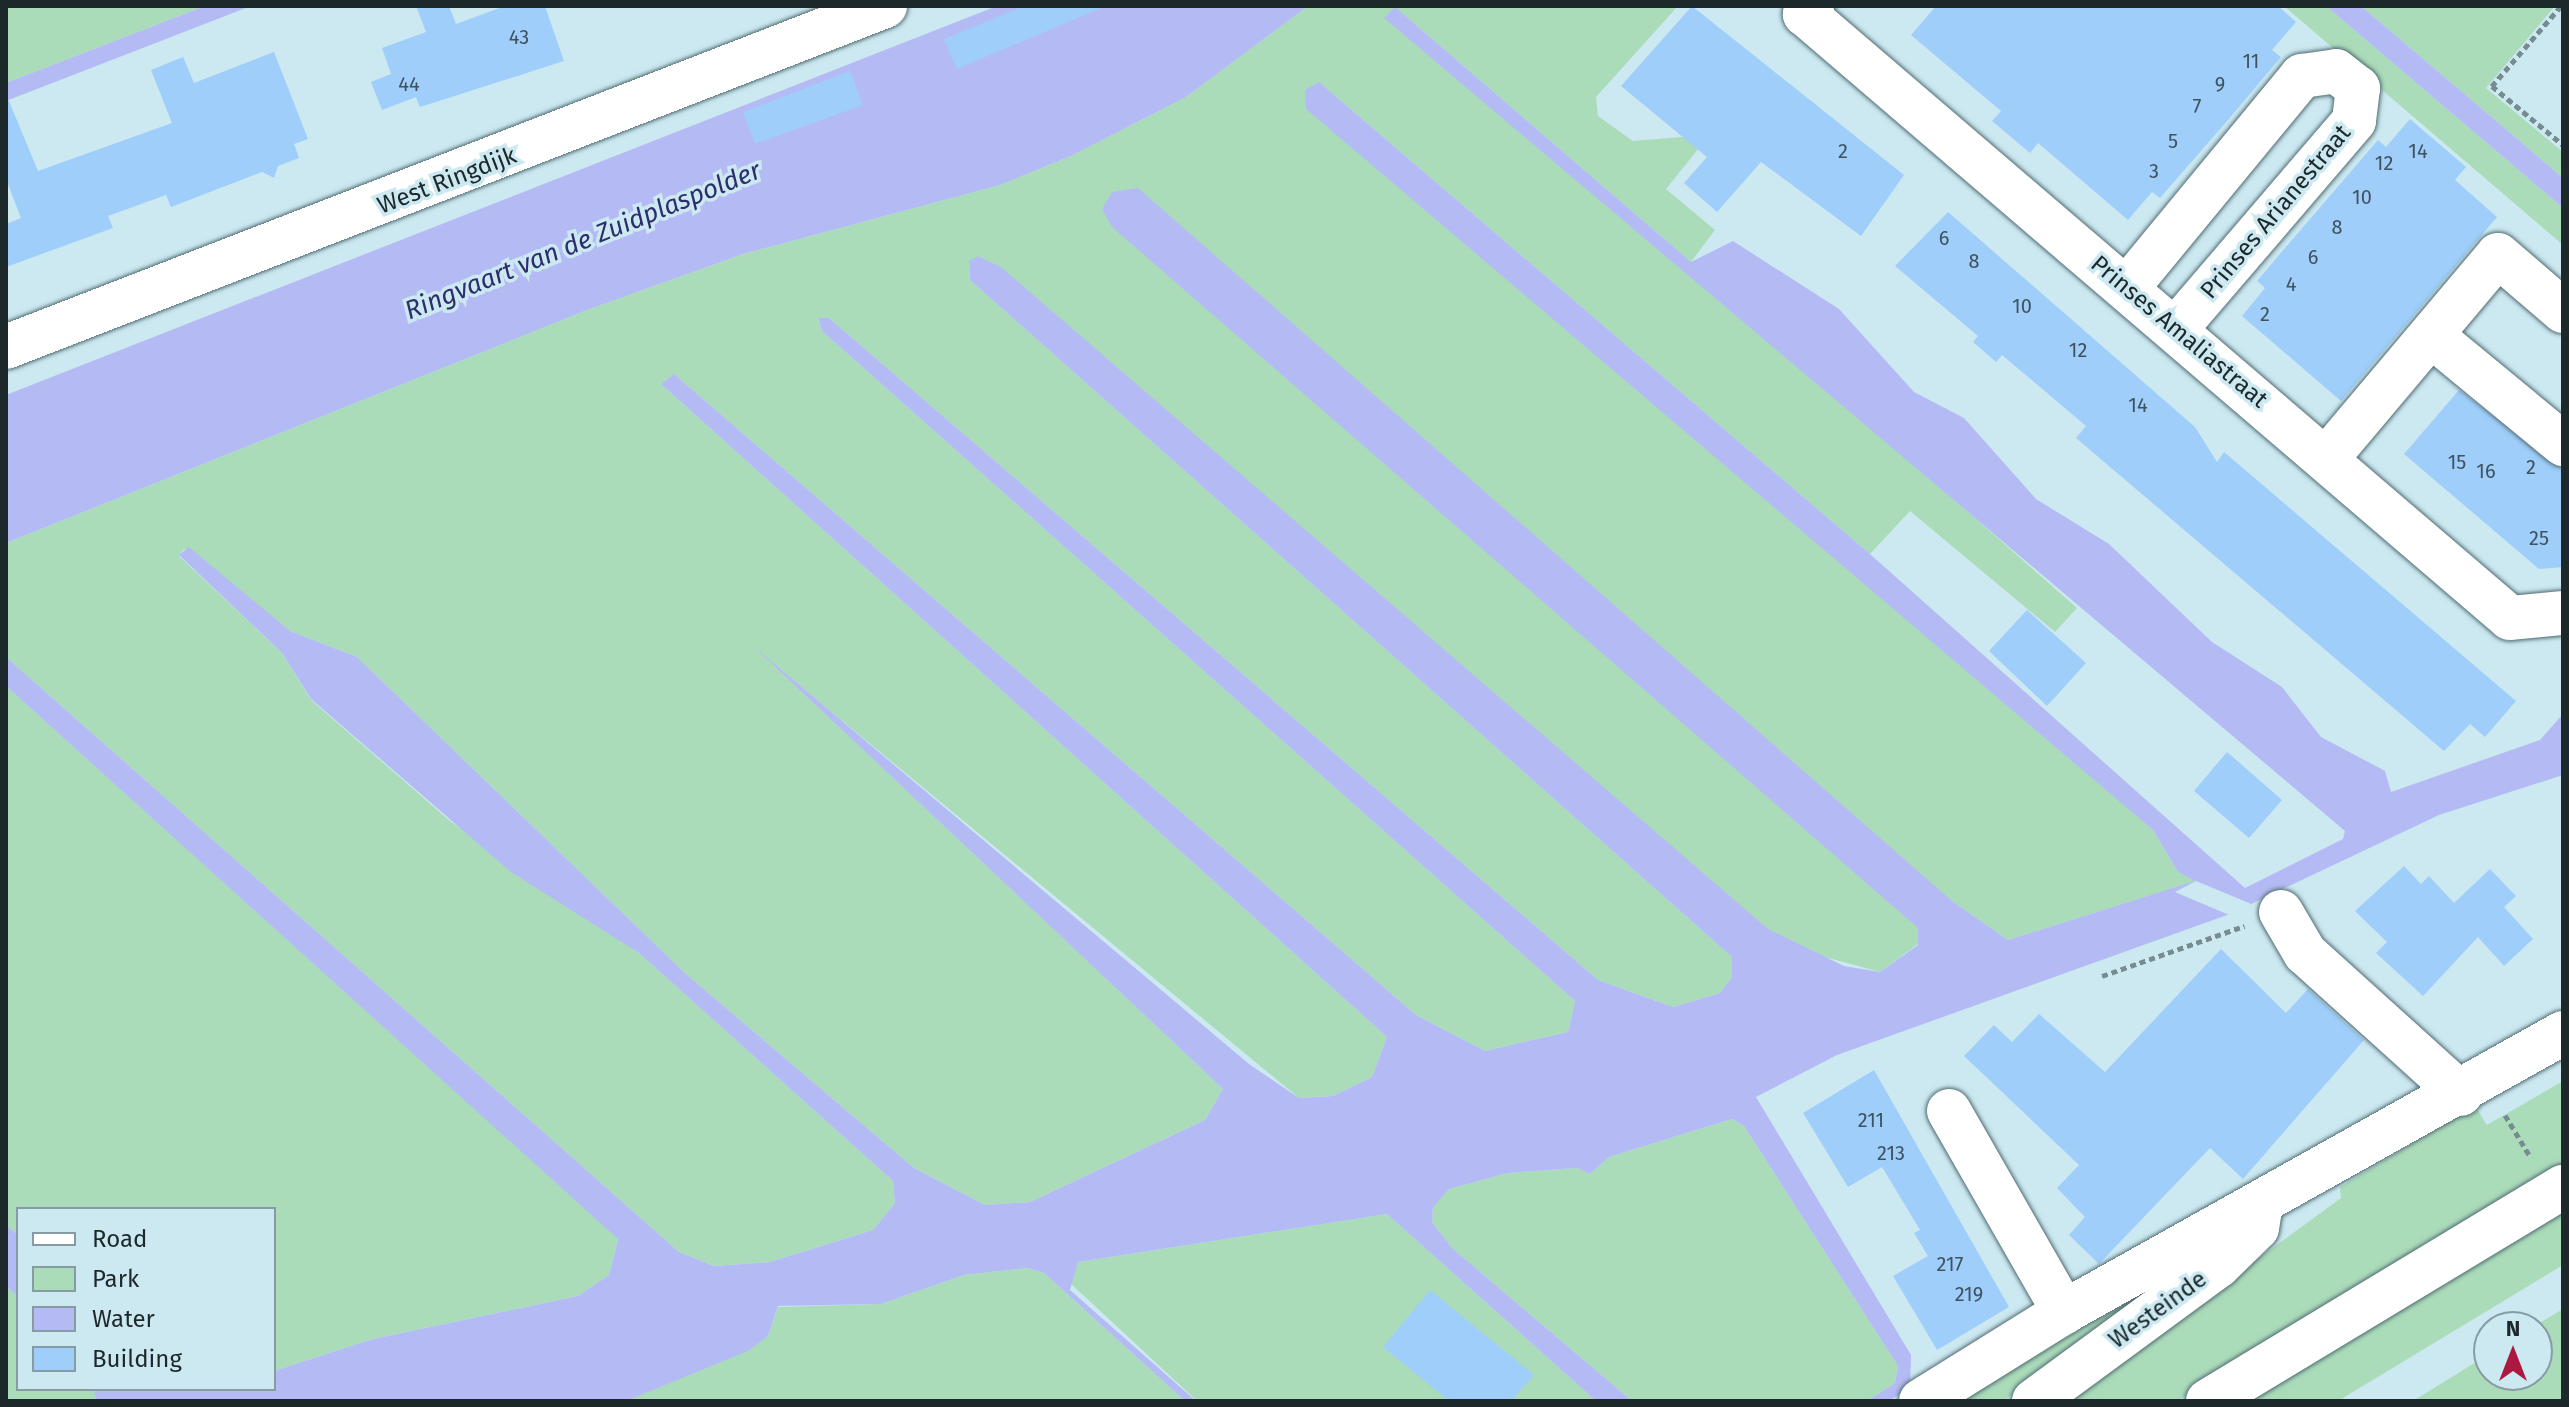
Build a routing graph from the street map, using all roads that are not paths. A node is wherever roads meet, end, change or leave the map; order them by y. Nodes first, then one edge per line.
1 (885, 6) edge
2 (1808, 10) edge
3 (2127, 288) junction
4 (2563, 311) edge
5 (2175, 330) junction
6 (2432, 336) junction
7 (6, 347) edge
8 (2563, 444) edge
9 (2327, 458) junction
10 (2563, 613) edge
11 (2281, 912) road end
12 (2563, 1033) edge
13 (2461, 1094) junction
14 (1949, 1111) dead end
15 (2563, 1187) edge
16 (2258, 1205) junction
17 (2064, 1312) junction
18 (1921, 1401) edge
19 (2034, 1401) edge
20 (2208, 1401) edge

1 - 7 street, West Ringdijk
2 - 3 street, Prinses Amaliastraat
3 - 5 street, Prinses Amaliastraat
3 - 5 street, Prinses Arianestraat
4 - 6 street
5 - 9 street, Prinses Amaliastraat
6 - 8 street
6 - 9 street
9 - 10 street, Prinses Amaliastraat
11 - 13 street
12 - 13 street, Westeinde
13 - 16 street, Westeinde
14 - 17 street
15 - 20 street
16 - 17 street, Westeinde
16 - 19 street, Westeinde
17 - 18 street, Westeinde

